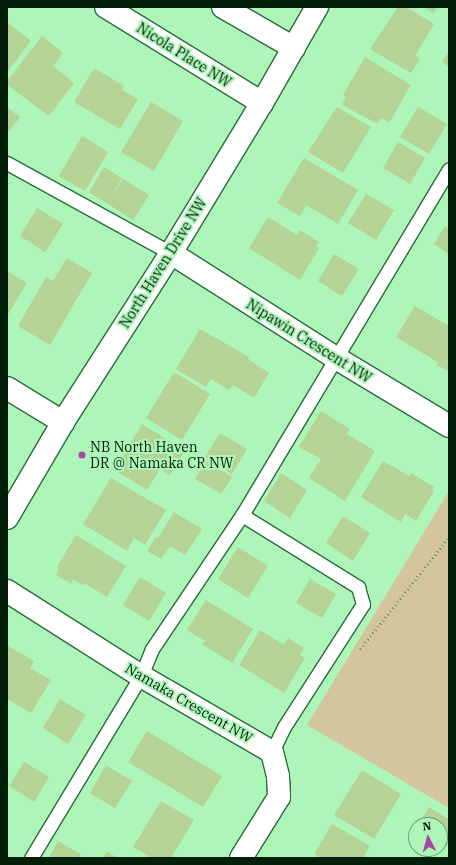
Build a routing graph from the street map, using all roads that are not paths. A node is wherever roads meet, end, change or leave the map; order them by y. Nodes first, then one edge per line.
1 (106, 7) edge
2 (223, 7) edge
3 (317, 7) edge
4 (294, 48) junction
5 (262, 103) junction
6 (7, 163) edge
7 (449, 169) edge
8 (171, 254) junction
9 (336, 358) junction
10 (7, 388) edge
11 (63, 422) junction
12 (449, 426) edge
13 (242, 515) junction
14 (7, 518) edge
15 (7, 591) edge
16 (141, 676) junction
17 (272, 752) junction
18 (31, 858) edge
19 (241, 858) edge

1 - 5 street, Nicola Place NW
2 - 4 street
3 - 4 street, North Haven Drive NW
4 - 5 street, North Haven Drive NW
5 - 8 street, North Haven Drive NW
6 - 8 lane
7 - 9 lane
8 - 9 street, Nipawin Crescent NW
8 - 11 street, North Haven Drive NW
9 - 12 street, Nipawin Crescent NW
9 - 13 lane
10 - 11 street
11 - 14 street, North Haven Drive NW
13 - 16 lane
13 - 17 lane
15 - 16 street, Namaka Crescent NW
16 - 17 street, Namaka Crescent NW
16 - 18 lane
17 - 19 street

